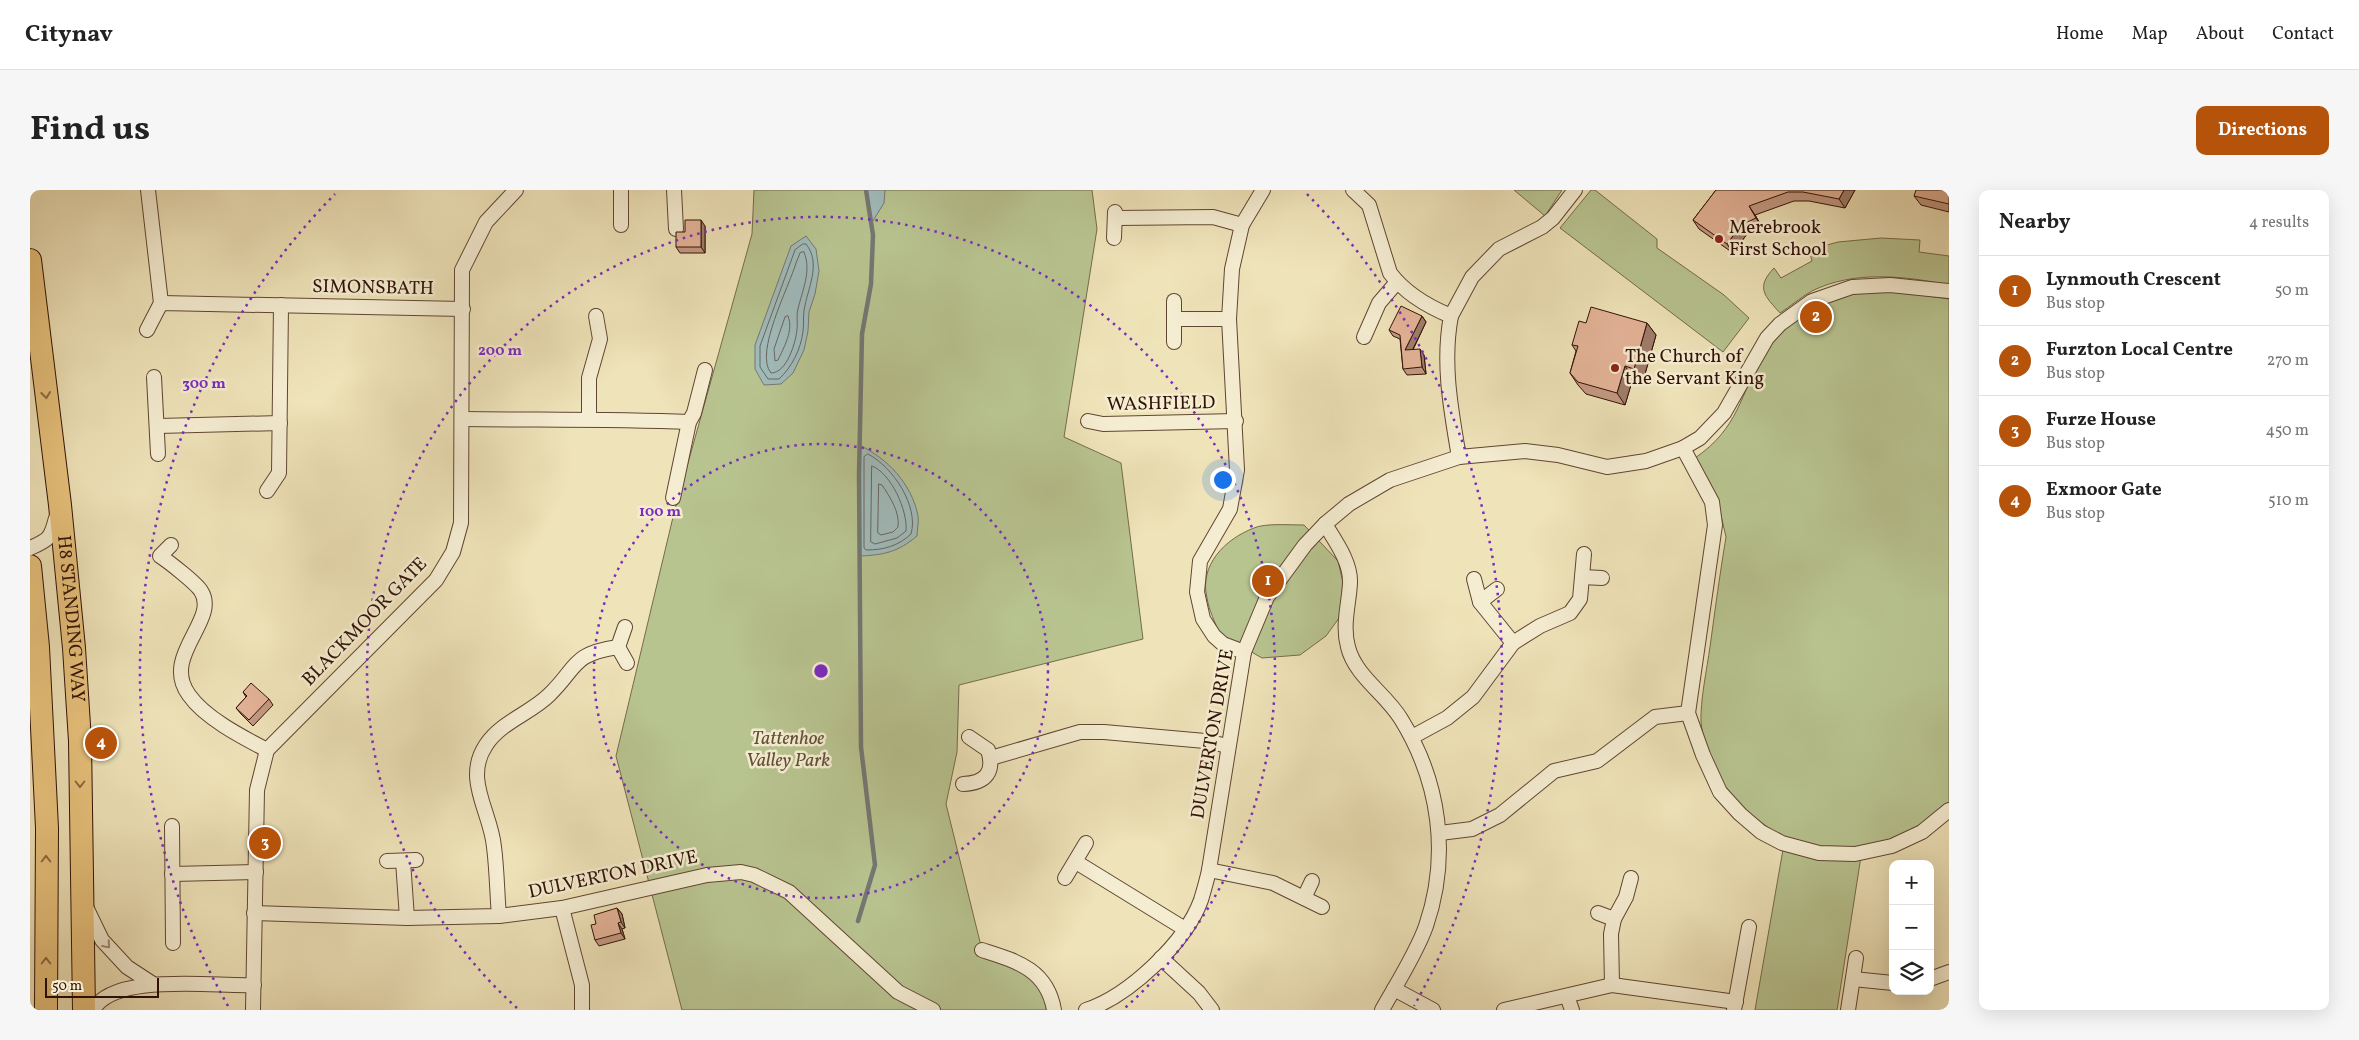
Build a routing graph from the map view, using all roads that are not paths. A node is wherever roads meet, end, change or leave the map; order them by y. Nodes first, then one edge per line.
1 (148, 190) edge
2 (516, 190) edge
3 (621, 190) edge
4 (674, 190) edge
5 (1264, 190) edge
6 (1353, 190) edge
7 (1575, 190) edge
8 (621, 225) dead end
9 (1242, 225) junction
10 (676, 229) dead end
11 (1114, 238) dead end
12 (30, 260) edge
13 (1397, 282) junction
14 (1949, 291) edge
15 (1174, 301) dead end
16 (161, 303) junction
17 (281, 305) junction
18 (463, 309) junction
19 (596, 316) dead end
20 (1451, 316) junction
21 (1174, 319) junction
22 (1229, 319) junction
23 (147, 330) dead end
24 (1364, 337) dead end
25 (1174, 342) dead end
26 (705, 370) dead end
27 (154, 377) dead end
28 (463, 418) junction
29 (589, 418) junction
30 (1088, 421) dead end
31 (1236, 421) junction
32 (689, 422) junction
33 (280, 423) junction
34 (158, 426) junction
35 (1683, 448) junction
36 (158, 454) dead end
37 (1459, 457) junction
38 (267, 491) dead end
39 (673, 498) dead end
40 (60, 505) junction
41 (1325, 524) junction
42 (171, 545) dead end
43 (30, 548) edge
44 (1584, 554) dead end
45 (30, 566) edge
46 (1582, 577) junction
47 (1602, 578) dead end
48 (1474, 579) dead end
49 (1497, 589) dead end
50 (1480, 602) junction
51 (30, 625) edge
52 (625, 627) dead end
53 (1513, 643) junction
54 (38, 647) junction
55 (618, 647) junction
56 (1244, 652) junction
57 (627, 663) dead end
58 (1688, 713) junction
59 (969, 737) dead end
60 (1412, 737) junction
61 (1228, 746) junction
62 (267, 750) junction
63 (991, 758) junction
64 (963, 784) dead end
65 (1949, 810) edge
66 (172, 826) dead end
67 (1440, 834) junction
68 (1086, 843) dead end
69 (387, 861) dead end
70 (1076, 862) junction
71 (1209, 870) junction
72 (256, 872) junction
73 (172, 874) junction
74 (1065, 878) dead end
75 (1631, 878) dead end
76 (1312, 881) dead end
77 (83, 896) junction
78 (1304, 898) junction
79 (1322, 907) dead end
80 (562, 908) junction
81 (254, 913) junction
82 (1598, 913) dead end
83 (499, 916) junction
84 (407, 918) junction
85 (1614, 919) junction
86 (1749, 928) dead end
87 (1185, 929) junction
88 (173, 943) dead end
89 (982, 950) dead end
90 (1161, 958) junction
91 (1856, 958) dead end
92 (1948, 974) edge
93 (1934, 978) edge
94 (1853, 979) junction
95 (1889, 983) edge
96 (153, 984) junction
97 (254, 985) junction
98 (1612, 985) junction
99 (1394, 989) junction
100 (1567, 996) junction
101 (1735, 1006) edge
102 (46, 1010) edge
103 (84, 1010) edge
104 (93, 1010) edge
105 (253, 1010) edge
106 (582, 1010) edge
107 (933, 1010) edge
108 (1054, 1010) edge
109 (1086, 1010) edge
110 (1212, 1010) edge
111 (1382, 1010) edge
112 (1433, 1010) edge
113 (1504, 1010) edge
114 (1572, 1010) edge
115 (1848, 1010) edge

1 - 16 street
2 - 18 street, BLACKMOOR GATE
3 - 8 street
4 - 10 street
5 - 9 street
6 - 13 street
7 - 20 street
9 - 11 street
9 - 22 street
12 -> 40 highway, H8 STANDING WAY
13 - 20 street
13 - 24 street
14 - 35 street, DULVERTON DRIVE
15 - 21 street
16 - 17 street, SIMONSBATH
16 - 23 street
17 - 18 street, SIMONSBATH
17 - 33 street
18 - 28 street, BLACKMOOR GATE
19 - 29 street
20 - 37 street
21 - 22 street
21 - 25 street
22 - 31 street
26 - 32 street
27 - 34 street
28 - 29 street
28 - 62 street, BLACKMOOR GATE
29 - 32 street
30 - 31 street, WASHFIELD
31 - 56 street
32 - 39 street
33 - 34 street
33 - 38 street
34 - 36 street
35 - 37 street, DULVERTON DRIVE
35 - 58 street
37 - 41 street, DULVERTON DRIVE
40 - 43 street
40 -> 77 highway, H8 STANDING WAY
41 - 56 street, DULVERTON DRIVE
41 - 60 street
42 - 62 street
44 - 46 street
45 - 54 highway, H8 STANDING WAY
46 - 47 street
46 - 53 street
48 - 50 street
49 - 50 street
50 - 53 street
51 - 54 street
52 - 55 street
53 - 60 street
102 -> 54 highway, H8 STANDING WAY
55 - 57 street
55 - 83 street
56 - 61 street, DULVERTON DRIVE
58 - 65 street
58 - 67 street
59 - 63 street
60 - 67 street
61 - 63 street
61 - 71 street, DULVERTON DRIVE
62 - 72 street, BLACKMOOR GATE
63 - 64 street
66 - 73 street
67 - 99 street
68 - 70 street
69 - 84 street
70 - 74 street
70 - 87 street
71 - 78 street
71 - 87 street, DULVERTON DRIVE
72 - 73 street
72 - 81 street, BLACKMOOR GATE
73 - 88 street
75 - 85 street
76 - 78 street
77 -> 96 street
77 - 103 highway, H8 STANDING WAY
78 - 79 street
80 - 83 street, DULVERTON DRIVE
80 - 106 street
80 - 107 street, DULVERTON DRIVE
81 - 84 street, DULVERTON DRIVE
81 - 97 street, BLACKMOOR GATE
82 - 85 street
83 - 84 street, DULVERTON DRIVE
85 - 98 street
86 - 101 street
87 - 90 street, DULVERTON DRIVE
89 - 108 street
90 - 109 street, DULVERTON DRIVE
90 - 110 street
91 - 94 street
92 - 93 street
94 - 95 street
94 - 115 street
96 - 97 street
96 - 104 street
97 - 105 street, BLACKMOOR GATE
98 - 100 street
98 - 101 street
99 - 111 street
99 - 112 street
100 - 113 street
100 - 114 street

